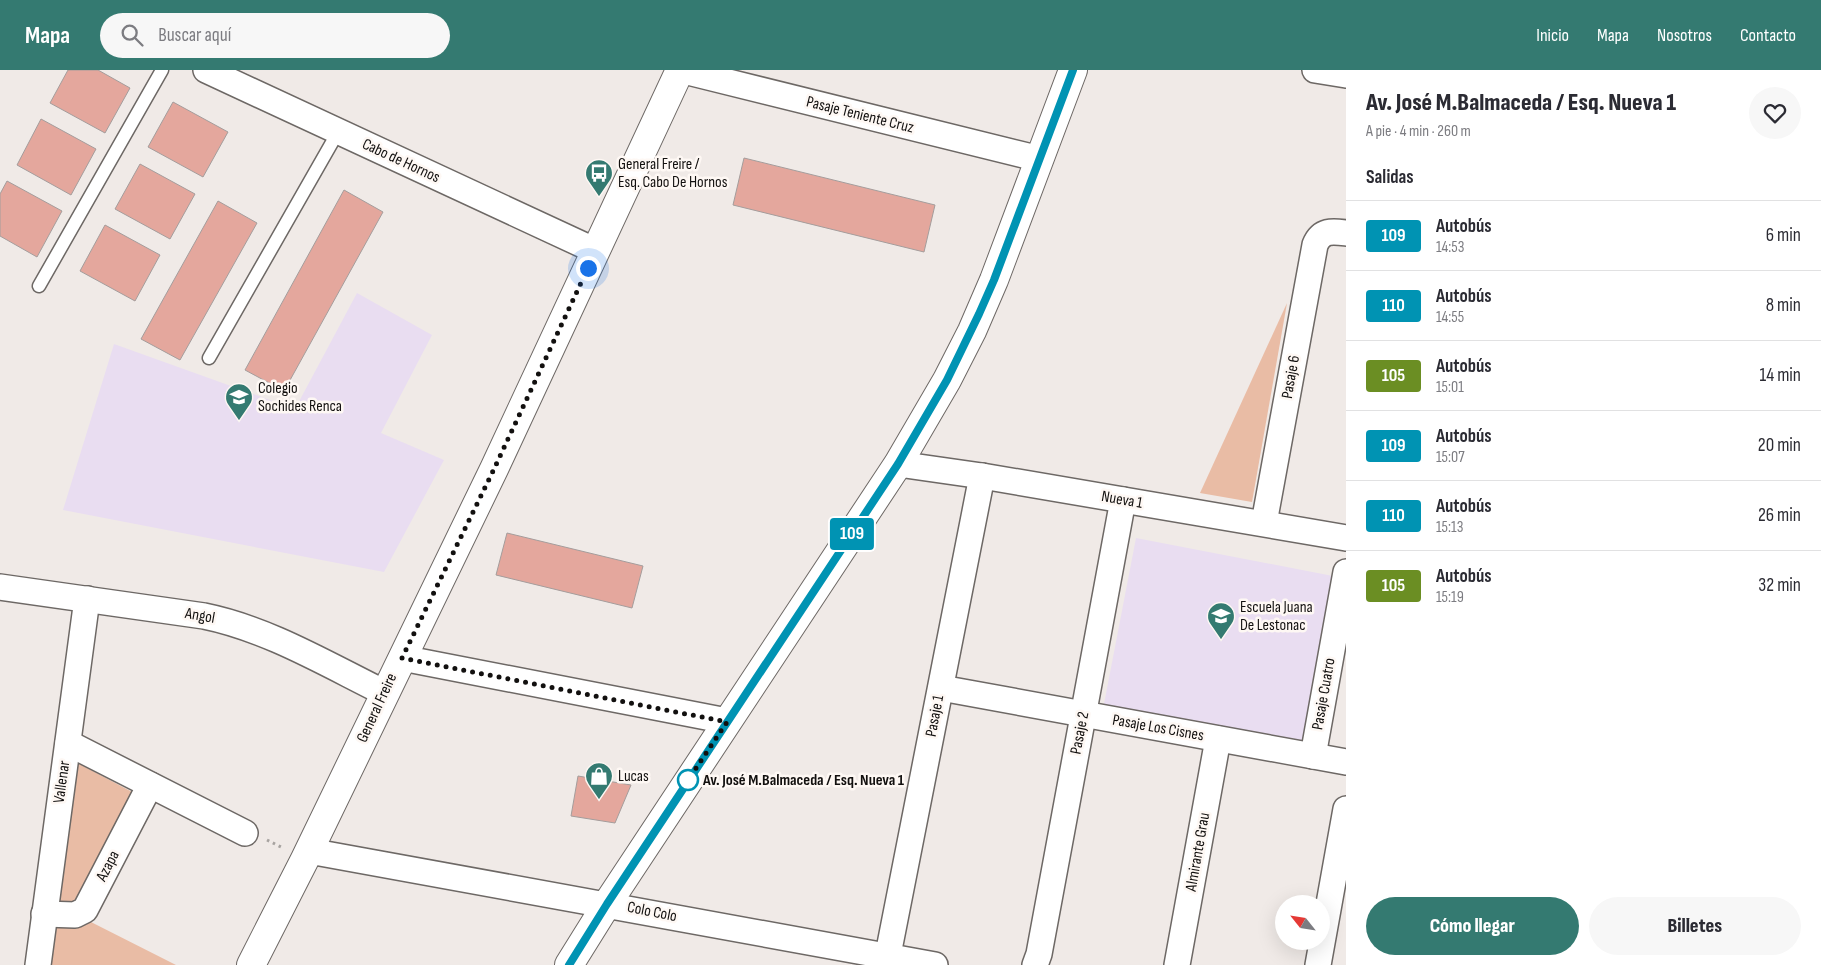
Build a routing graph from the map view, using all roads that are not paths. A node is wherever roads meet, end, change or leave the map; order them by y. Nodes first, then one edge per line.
1 (162, 70) edge
2 (206, 70) edge
3 (680, 70) edge
4 (1073, 70) edge
5 (1315, 70) edge
6 (1346, 75) edge
7 (338, 132) junction
8 (1040, 159) junction
9 (1334, 233) edge
10 (596, 251) junction
11 (39, 286) dead end
12 (209, 358) dead end
13 (898, 464) junction
14 (982, 476) junction
15 (1123, 500) junction
16 (1264, 524) junction
17 (1346, 538) edge
18 (1346, 572) edge
19 (0, 587) edge
20 (87, 599) junction
21 (402, 658) junction
22 (941, 688) junction
23 (385, 693) junction
24 (1084, 714) junction
25 (727, 722) junction
26 (1218, 739) junction
27 (68, 743) junction
28 (1313, 756) junction
29 (1346, 762) edge
30 (150, 785) junction
31 (1346, 809) edge
32 (245, 833) road end
33 (307, 855) junction
34 (607, 904) junction
35 (44, 914) junction
36 (887, 961) edge
37 (38, 965) edge
38 (251, 965) edge
39 (569, 965) edge
40 (935, 965) edge
41 (1035, 965) edge
42 (1178, 965) edge
43 (1318, 965) edge

1 - 11 lane
2 - 7 street, Cabo de Hornos
3 - 8 street, Pasaje Teniente Cruz
3 - 10 main road, General Freire
4 - 8 main road
5 - 6 street
7 - 10 street, Cabo de Hornos
7 - 12 lane
8 - 13 main road
9 - 16 street, Pasaje 6
10 - 21 main road, General Freire
13 - 14 street, Nueva 1
13 - 25 main road
14 - 15 street, Nueva 1
14 - 22 street, Pasaje 1
15 - 16 street, Nueva 1
15 - 24 street, Pasaje 2
16 - 17 street, Nueva 1
18 - 28 street, Pasaje Cuatro
19 - 20 street, Angol
20 - 23 street, Angol
20 - 27 street, Vallenar
21 - 23 main road, General Freire
21 - 25 street
22 - 24 street, Pasaje Los Cisnes
22 - 36 street, Pasaje 1
23 - 33 main road, General Freire
24 - 26 street, Pasaje Los Cisnes
24 - 41 street, Pasaje 2
25 - 34 main road
26 - 28 street, Pasaje Los Cisnes
26 - 42 street, Almirante Grau
27 - 30 street
27 - 35 street, Vallenar
28 - 29 street, Pasaje Los Cisnes
30 - 32 street
30 - 35 street, Azapa
31 - 43 street
33 - 34 street, Colo Colo
33 - 38 main road, General Freire
34 - 36 street, Colo Colo
34 - 39 main road
35 - 37 street, Vallenar
36 - 40 street, Colo Colo

